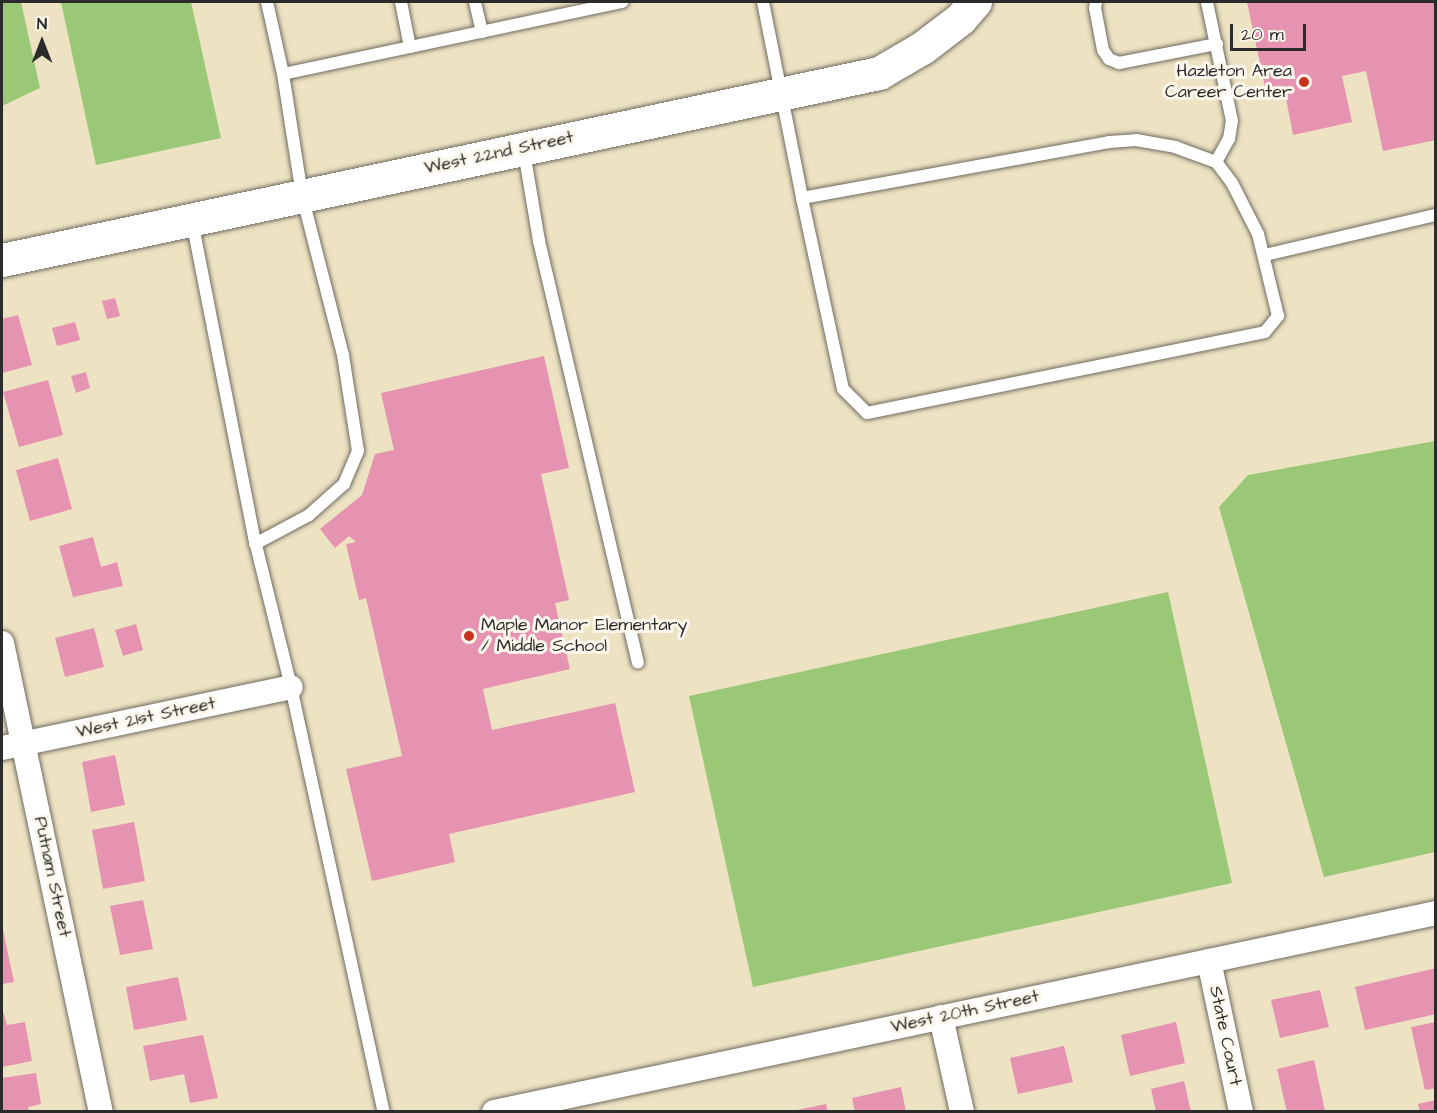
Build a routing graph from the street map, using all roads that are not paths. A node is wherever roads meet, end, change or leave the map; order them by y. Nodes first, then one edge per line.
1 (267, 2) edge
2 (401, 2) edge
3 (475, 2) edge
4 (622, 2) edge
5 (764, 2) edge
6 (975, 2) edge
7 (1096, 2) edge
8 (1207, 2) edge
9 (482, 32) junction
10 (1217, 44) junction
11 (410, 47) junction
12 (283, 74) junction
13 (783, 93) junction
14 (523, 147) junction
15 (1216, 162) junction
16 (303, 195) junction
17 (802, 198) junction
18 (1436, 215) edge
19 (192, 221) junction
20 (1265, 255) junction
21 (2, 260) edge
22 (255, 544) junction
23 (2, 643) edge
24 (638, 663) dead end
25 (291, 687) junction
26 (12, 746) edge
27 (1436, 913) edge
28 (1209, 961) junction
29 (941, 1017) junction
30 (546, 1106) edge
31 (101, 1112) edge
32 (384, 1112) edge
33 (494, 1112) edge
34 (962, 1112) edge
35 (1241, 1112) edge

1 - 12 lane
2 - 11 lane
3 - 9 lane
4 - 9 lane
5 - 13 lane
6 - 13 street, West 22nd Street
7 - 10 lane
8 - 10 lane
9 - 11 lane
10 - 15 lane
11 - 12 lane
12 - 16 lane
13 - 14 street, West 22nd Street
13 - 17 lane
14 - 16 street, West 22nd Street
14 - 24 lane
15 - 17 lane
15 - 20 lane
16 - 19 street, West 22nd Street
16 - 22 lane
17 - 20 lane
18 - 20 lane
19 - 21 street, West 22nd Street
19 - 22 lane
22 - 25 lane
23 - 26 street, Putnam Street
25 - 26 street, West 21st Street
25 - 32 lane
26 - 31 street, Putnam Street
27 - 28 street, West 20th Street
28 - 29 street, West 20th Street
28 - 35 street, State Court
29 - 30 street, West 20th Street
29 - 34 street
30 - 33 street, West 20th Street

